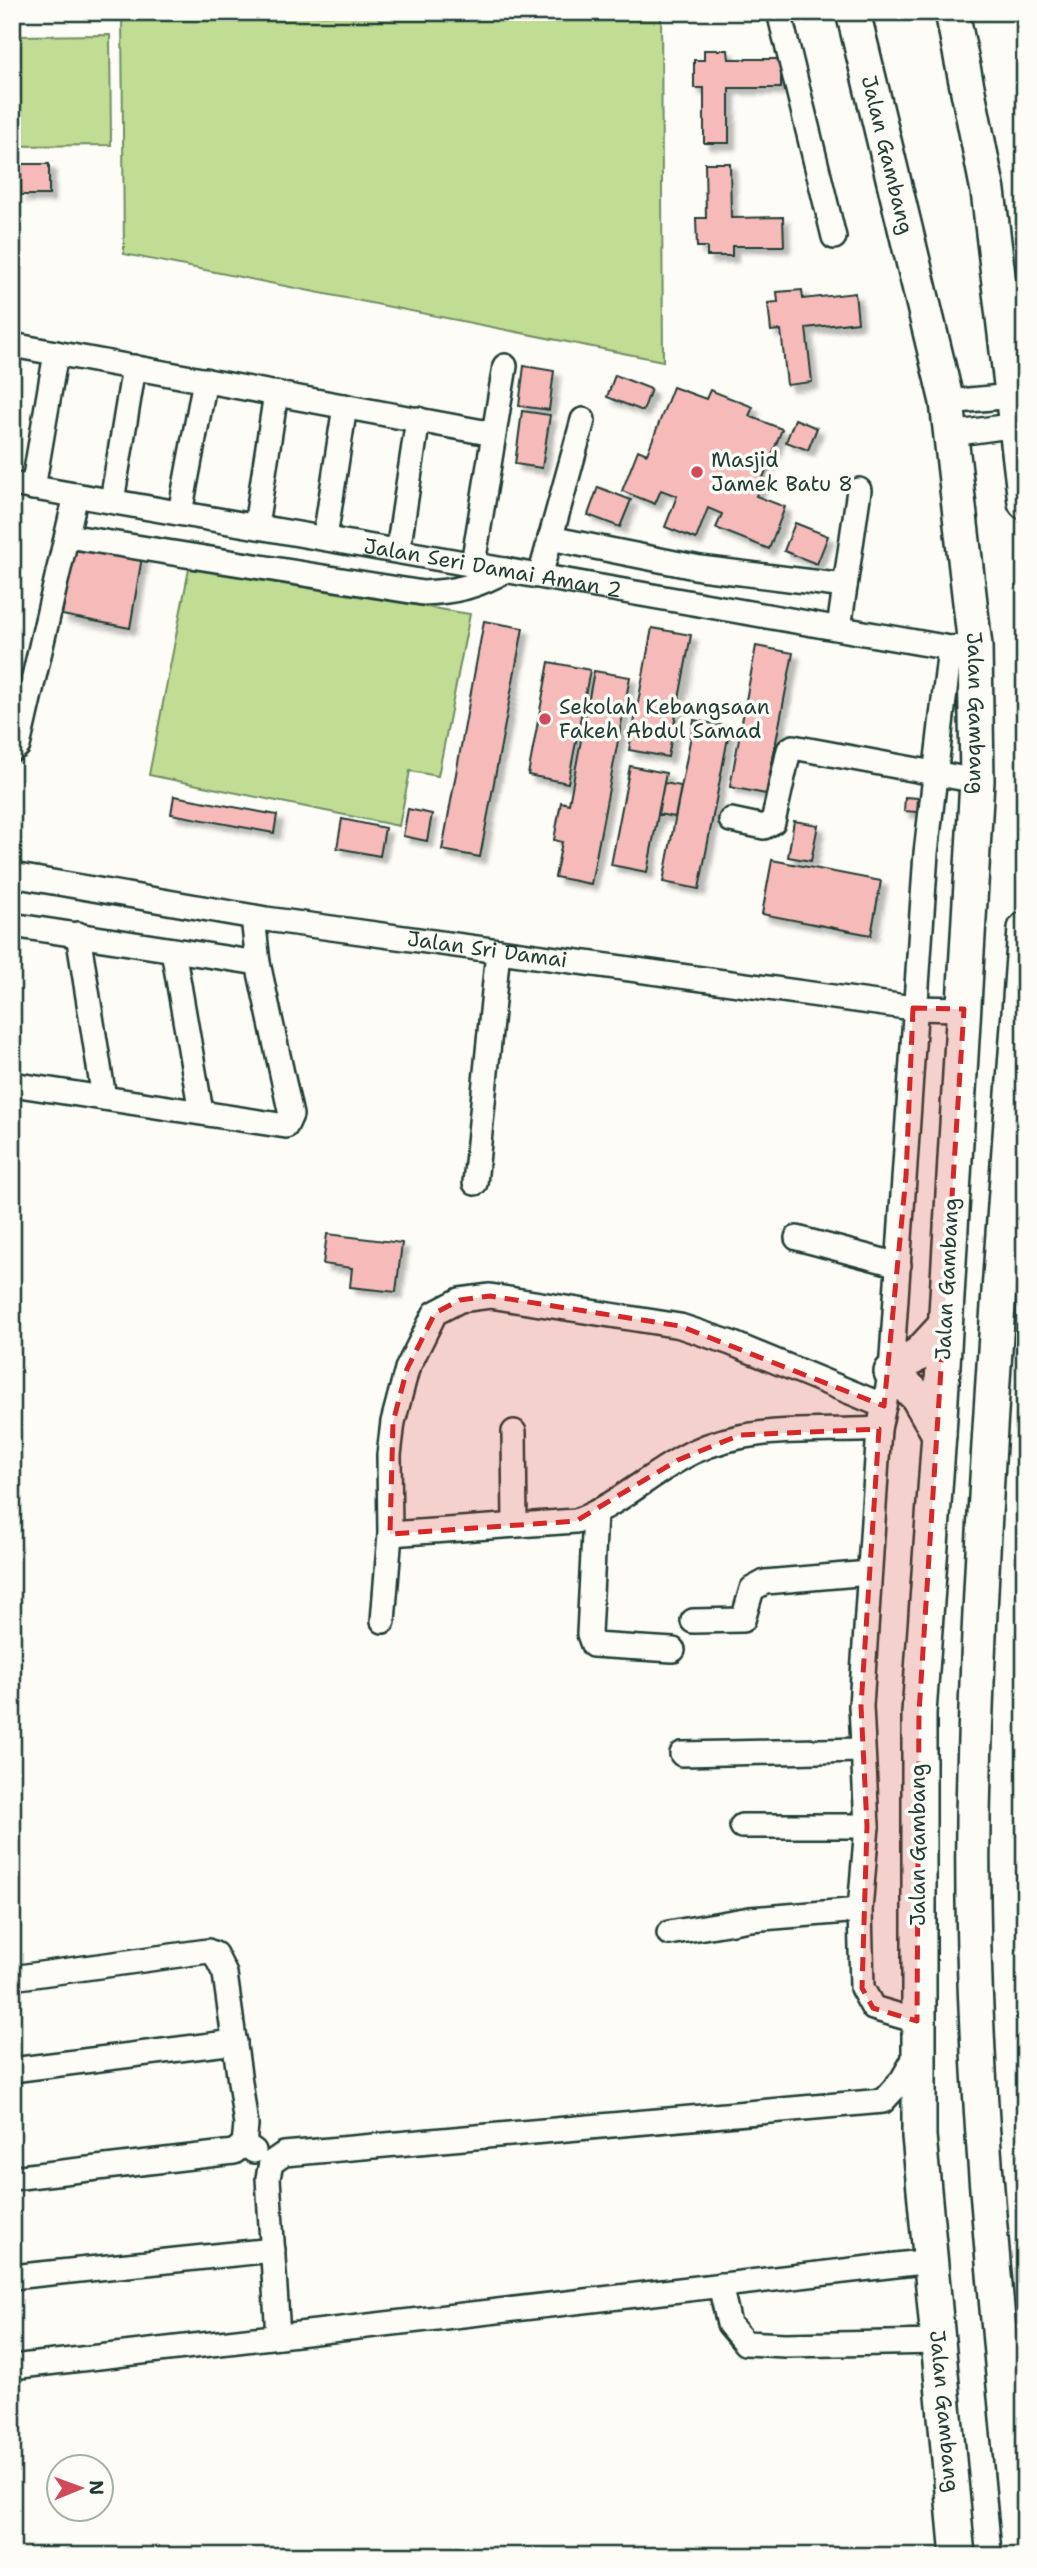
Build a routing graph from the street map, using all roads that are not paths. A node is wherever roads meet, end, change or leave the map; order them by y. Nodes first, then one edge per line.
1 (779, 12) edge
2 (853, 12) edge
3 (952, 12) edge
4 (834, 237) dead end
5 (1003, 320) junction
6 (12, 345) edge
7 (56, 353) junction
8 (1025, 364) edge
9 (505, 366) dead end
10 (134, 367) junction
11 (205, 380) junction
12 (276, 393) junction
13 (345, 406) junction
14 (1019, 410) edge
15 (949, 418) junction
16 (418, 419) junction
17 (583, 420) dead end
18 (494, 434) junction
19 (23, 486) edge
20 (1024, 486) edge
21 (859, 490) dead end
22 (76, 495) junction
23 (112, 501) junction
24 (180, 513) junction
25 (256, 526) junction
26 (67, 536) junction
27 (325, 538) junction
28 (550, 538) junction
29 (398, 551) junction
30 (473, 564) junction
31 (506, 570) junction
32 (540, 576) junction
33 (845, 586) junction
34 (839, 628) junction
35 (962, 647) junction
36 (12, 750) edge
37 (935, 774) junction
38 (977, 781) junction
39 (730, 820) dead end
40 (12, 875) edge
41 (253, 917) junction
42 (12, 925) edge
43 (1025, 929) edge
44 (78, 934) junction
45 (173, 950) junction
46 (498, 951) junction
47 (258, 962) junction
48 (913, 1008) junction
49 (964, 1009) junction
50 (12, 1084) edge
51 (104, 1098) junction
52 (201, 1112) junction
53 (475, 1183) dead end
54 (797, 1238) dead end
55 (899, 1265) junction
56 (944, 1327) junction
57 (891, 1372) junction
58 (882, 1418) junction
59 (514, 1432) dead end
60 (939, 1434) junction
61 (595, 1514) junction
62 (515, 1525) junction
63 (390, 1534) junction
64 (869, 1573) junction
65 (383, 1621) dead end
66 (693, 1621) dead end
67 (673, 1650) dead end
68 (862, 1750) junction
69 (682, 1754) dead end
70 (742, 1826) dead end
71 (867, 1826) junction
72 (860, 1910) junction
73 (669, 1933) dead end
74 (12, 1978) edge
75 (917, 2021) junction
76 (234, 2042) junction
77 (917, 2054) junction
78 (12, 2070) edge
79 (883, 2101) junction
80 (919, 2136) junction
81 (244, 2144) junction
82 (271, 2163) junction
83 (12, 2178) edge
84 (273, 2250) junction
85 (931, 2261) junction
86 (12, 2277) edge
87 (720, 2285) junction
88 (278, 2336) junction
89 (938, 2342) junction
90 (12, 2367) edge
91 (958, 2556) edge
92 (1020, 2556) edge

1 - 4 street
2 - 15 highway, Jalan Gambang
3 - 5 highway
5 - 8 highway
5 - 14 highway
6 - 7 street
7 - 10 street
7 - 19 street
9 - 18 street
10 - 11 street
10 - 23 street
11 - 12 street
11 - 24 street
12 - 13 street
12 - 25 street
13 - 16 street
13 - 27 street
14 - 15 street
14 - 15 street
14 - 20 highway
15 - 35 highway, Jalan Gambang
16 - 18 street
16 - 29 street
17 - 28 street
18 - 30 street
19 - 22 street, Jalan Seri Damai Aman 2
21 - 33 street
22 - 23 street, Jalan Seri Damai Aman 2
22 - 26 street
23 - 24 street, Jalan Seri Damai Aman 2
24 - 25 street, Jalan Seri Damai Aman 2
25 - 27 street, Jalan Seri Damai Aman 2
26 - 31 street
26 - 36 street
27 - 29 street, Jalan Seri Damai Aman 2
28 - 32 street
28 - 33 street
29 - 30 street, Jalan Seri Damai Aman 2
30 - 31 street, Jalan Seri Damai Aman 2
31 - 32 street, Jalan Seri Damai Aman 2
32 - 34 street, Jalan Seri Damai Aman 2
33 - 34 street
34 - 35 street, Jalan Seri Damai Aman 2
35 - 37 street
35 - 38 highway, Jalan Gambang
37 - 38 street
37 - 39 street
37 - 48 street
38 - 49 highway, Jalan Gambang
40 - 41 street, Jalan Sri Damai
41 - 46 street, Jalan Sri Damai
41 - 47 street
42 - 44 street
43 - 92 highway
44 - 45 street
44 - 51 street
45 - 47 street
45 - 52 street
46 - 48 street, Jalan Sri Damai
46 - 53 street
47 - 52 street
48 - 49 street, Jalan Sri Damai
48 - 55 street
49 - 56 highway, Jalan Gambang
50 - 51 street
51 - 52 street
54 - 55 street
55 - 57 street
56 - 57 highway
56 - 60 highway, Jalan Gambang
57 - 58 street
57 - 60 highway
58 - 61 street
58 - 63 street
58 - 64 street
59 - 62 street
60 - 75 highway, Jalan Gambang
61 - 62 street
61 - 67 street
62 - 63 street
63 - 65 street
64 - 66 street
64 - 68 street
68 - 69 street
68 - 71 street
70 - 71 street
71 - 72 street
72 - 73 street
72 - 75 street
74 - 76 street
75 - 77 highway, Jalan Gambang
76 - 78 street
76 - 81 street
77 - 79 street
77 - 80 highway, Jalan Gambang
79 - 80 street
79 - 82 street
80 - 85 highway, Jalan Gambang
81 - 82 street
81 - 83 street
82 - 84 street
84 - 86 street
84 - 88 street
85 - 87 street
85 - 89 highway, Jalan Gambang
87 - 88 street
87 - 89 street
88 - 90 street
89 - 91 highway, Jalan Gambang

